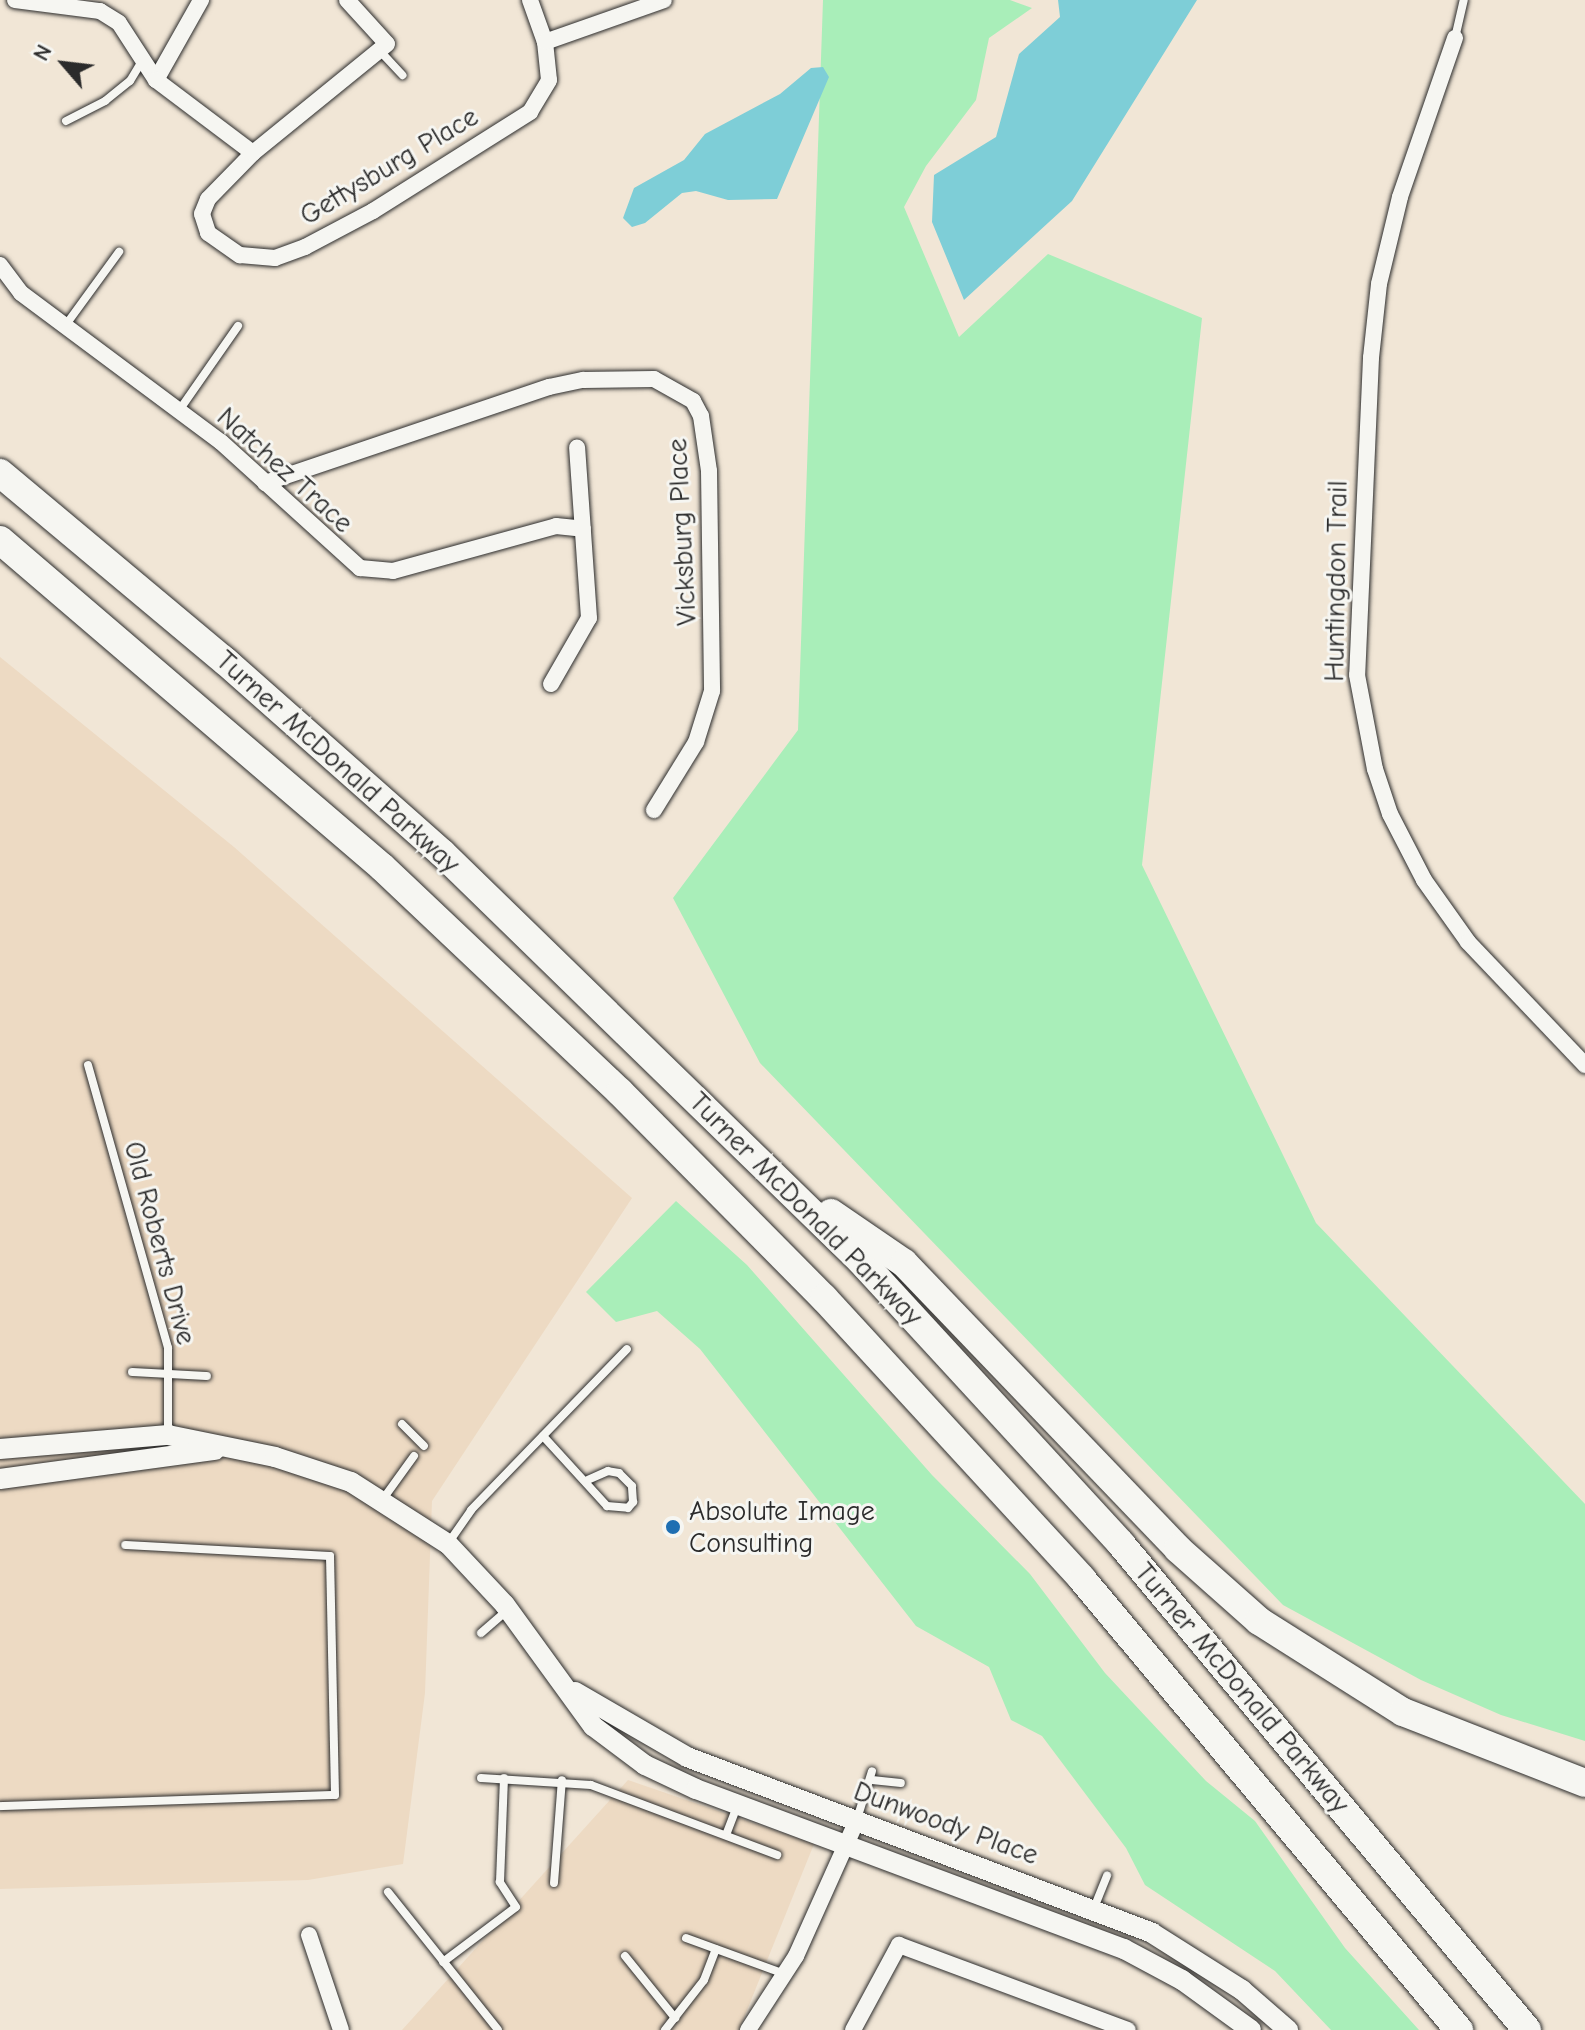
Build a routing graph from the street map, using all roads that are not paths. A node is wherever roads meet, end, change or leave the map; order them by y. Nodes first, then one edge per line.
1 (15, 0) edge
2 (201, 0) edge
3 (347, 0) edge
4 (530, 0) edge
5 (664, 0) edge
6 (1464, 0) edge
7 (75, 2) edge
8 (1455, 38) joint
9 (545, 42) junction
10 (379, 50) junction
11 (144, 58) junction
12 (402, 75) dead end
13 (156, 80) junction
14 (66, 121) dead end
15 (253, 153) junction
16 (119, 252) dead end
17 (0, 265) edge
18 (65, 326) junction
19 (238, 326) dead end
20 (177, 412) junction
21 (577, 447) dead end
22 (0, 473) edge
23 (265, 483) junction
24 (583, 529) junction
25 (0, 540) edge
26 (551, 684) dead end
27 (654, 810) dead end
28 (88, 1065) dead end
29 (1585, 1065) edge
30 (775, 1174) junction
31 (627, 1349) dead end
32 (132, 1372) dead end
33 (170, 1373) junction
34 (207, 1376) dead end
35 (402, 1424) dead end
36 (168, 1435) junction
37 (543, 1436) junction
38 (424, 1446) dead end
39 (0, 1449) edge
40 (231, 1449) junction
41 (414, 1456) dead end
42 (0, 1479) edge
43 (588, 1480) junction
44 (383, 1499) junction
45 (448, 1544) junction
46 (125, 1545) dead end
47 (508, 1609) junction
48 (481, 1633) dead end
49 (572, 1690) junction
50 (481, 1778) dead end
51 (504, 1778) junction
52 (562, 1780) junction
53 (901, 1783) dead end
54 (1585, 1783) edge
55 (738, 1805) junction
56 (0, 1806) edge
57 (857, 1820) junction
58 (726, 1835) junction
59 (845, 1845) junction
60 (777, 1855) dead end
61 (1107, 1875) dead end
62 (554, 1883) dead end
63 (388, 1892) dead end
64 (1094, 1908) junction
65 (309, 1935) dead end
66 (686, 1938) dead end
67 (716, 1949) junction
68 (625, 1956) dead end
69 (443, 1962) junction
70 (785, 1975) junction
71 (675, 2018) junction
72 (341, 2030) edge
73 (498, 2030) edge
74 (665, 2030) edge
75 (748, 2030) edge
76 (853, 2030) edge
77 (1128, 2030) edge
78 (1251, 2030) edge
79 (1288, 2030) edge
80 (1459, 2030) edge
81 (1527, 2030) edge

1 - 7 street
2 - 13 street
3 - 10 street
4 - 9 street, Gettysburg Place
5 - 9 street
6 - 8 lane
7 - 11 street
8 - 29 street, Huntingdon Trail
9 - 15 street, Gettysburg Place
10 - 12 lane
10 - 15 street, Gettysburg Place
11 - 13 street
11 - 14 lane
13 - 15 street
16 - 18 lane
17 - 18 street, Natchez Trace
18 - 20 street, Natchez Trace
19 - 20 lane
20 - 23 street, Natchez Trace
21 - 24 street
22 - 30 highway, Turner McDonald Parkway
23 - 24 street, Natchez Trace
23 - 27 street, Vicksburg Place
24 - 26 street
25 - 80 highway, Turner McDonald Parkway
28 - 33 lane, Old Roberts Drive
30 - 54 highway
30 - 81 highway, Turner McDonald Parkway
31 - 37 lane
32 - 33 lane
33 - 34 lane
33 - 36 lane, Old Roberts Drive
35 - 38 lane
36 - 39 street, Dunwoody Place
36 - 40 street, Dunwoody Place
37 - 43 lane
37 - 45 lane
40 - 42 street, Dunwoody Place
40 - 44 street, Dunwoody Place
41 - 44 lane
43 - 43 lane
44 - 45 street, Dunwoody Place
45 - 47 street, Dunwoody Place
46 - 56 lane
47 - 48 lane
47 - 49 street, Dunwoody Place
49 - 55 street, Dunwoody Place
49 - 57 street, Dunwoody Place
50 - 51 lane
51 - 52 lane
51 - 69 lane
52 - 58 lane
52 - 62 lane
53 - 57 lane
55 - 58 lane
55 - 59 street, Dunwoody Place
57 - 59 street
57 - 64 street, Dunwoody Place
58 - 60 lane
59 - 70 street
59 - 78 street, Dunwoody Place
61 - 64 lane
63 - 69 lane
64 - 79 street, Dunwoody Place
65 - 72 street
66 - 67 lane
67 - 70 lane
67 - 71 lane
68 - 71 lane
69 - 73 lane
70 - 75 street
71 - 74 lane
76 - 77 street

